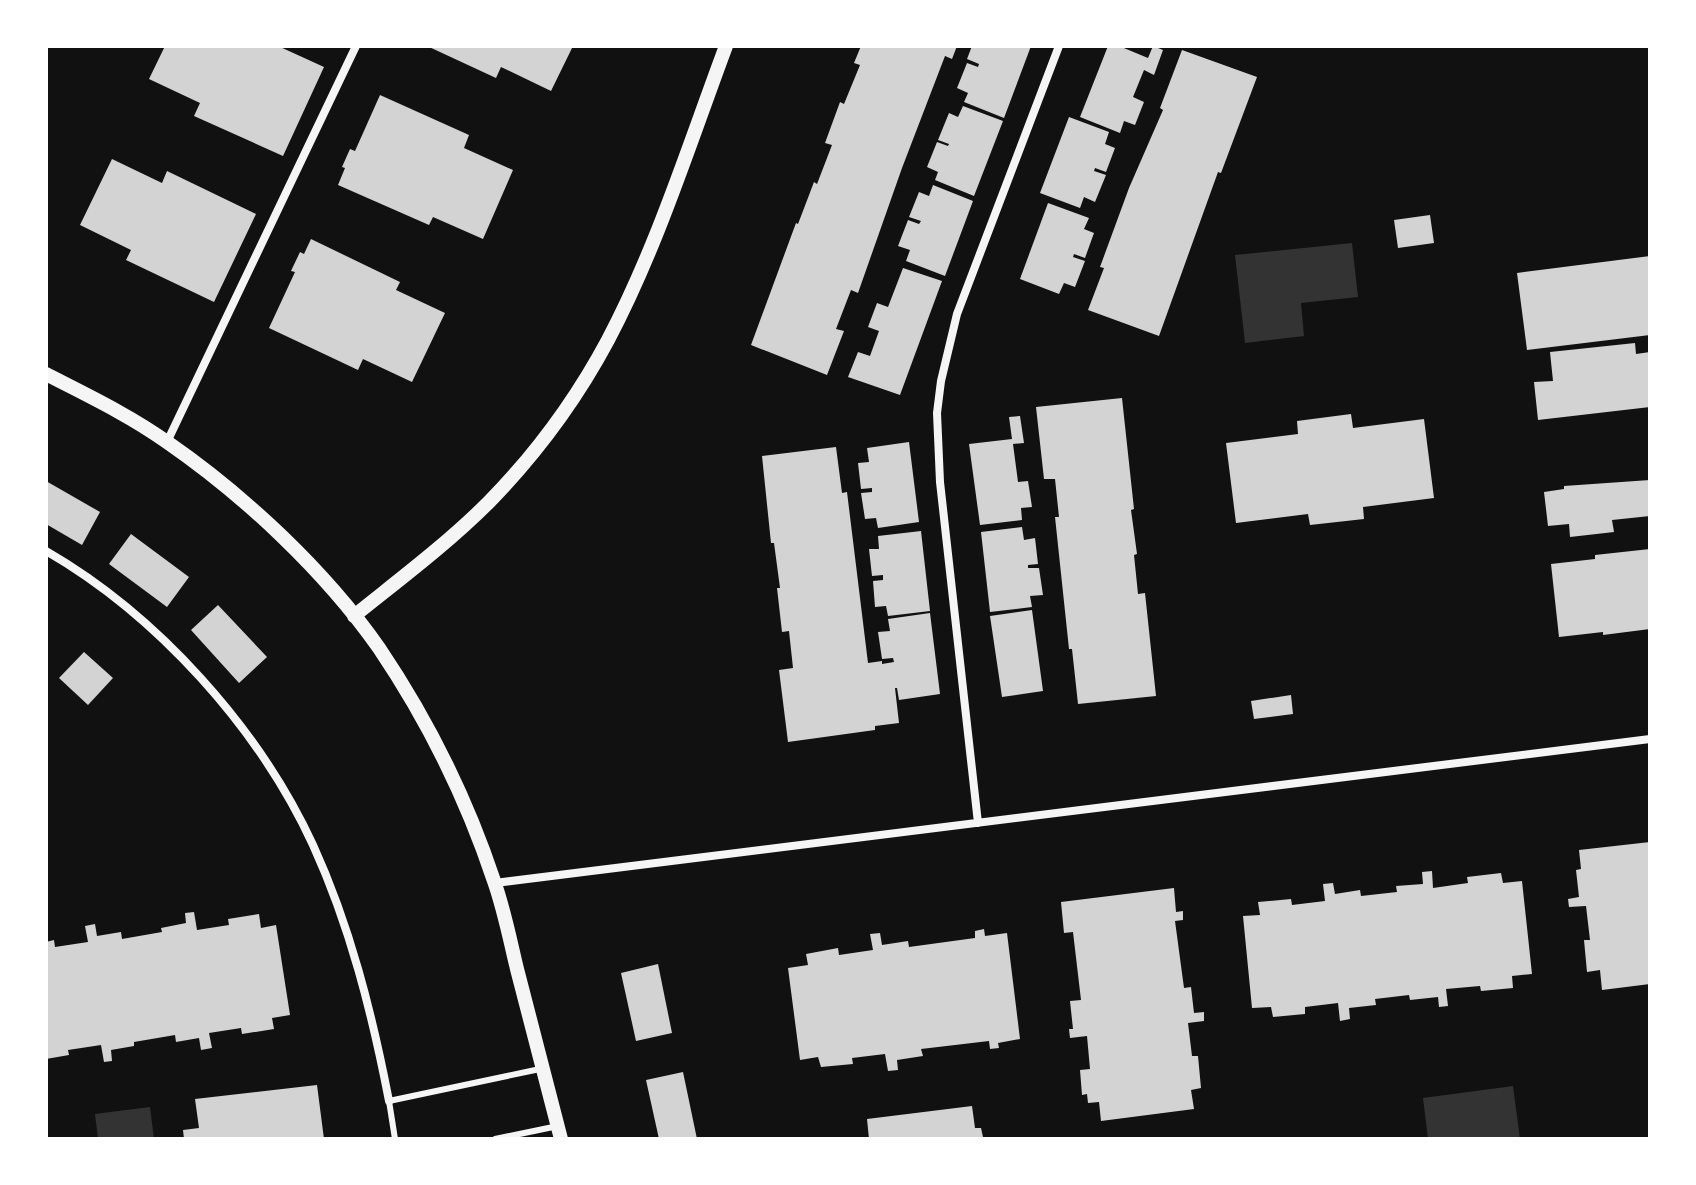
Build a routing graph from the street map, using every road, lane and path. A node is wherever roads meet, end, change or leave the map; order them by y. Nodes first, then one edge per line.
1 (356, 46) edge
2 (726, 46) edge
3 (1059, 46) edge
4 (46, 374) edge
5 (167, 442) junction
6 (46, 551) edge
7 (354, 616) junction
8 (1650, 739) edge
9 (978, 823) junction
10 (495, 883) junction
11 (543, 1069) junction
12 (389, 1101) junction
13 (559, 1132) edge
14 (395, 1139) edge
15 (495, 1139) edge

1 - 5 street
2 - 7 street
3 - 9 street
4 - 5 street
5 - 7 street
6 - 12 street
7 - 10 street
8 - 9 street
9 - 10 street
10 - 11 street
11 - 12 lane
11 - 13 street
12 - 14 lane
13 - 15 lane

